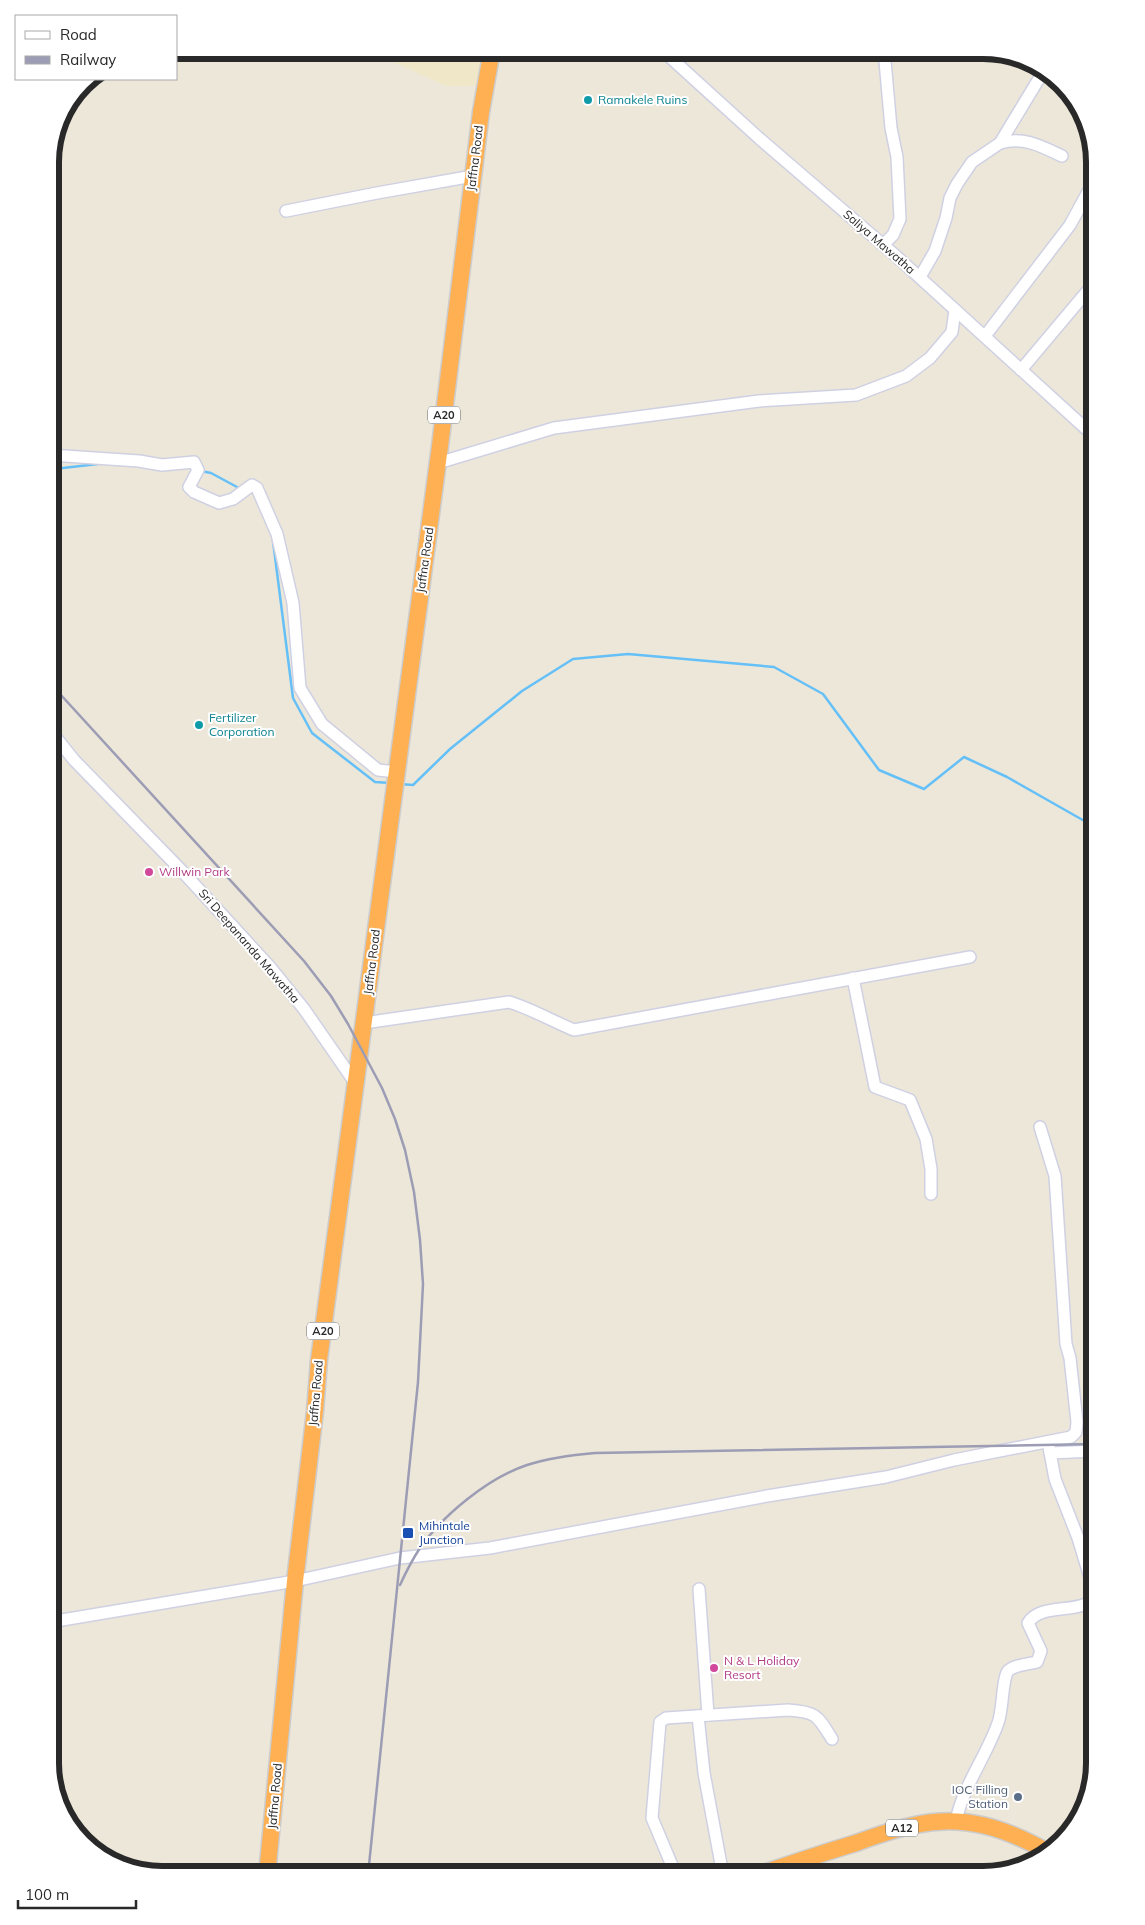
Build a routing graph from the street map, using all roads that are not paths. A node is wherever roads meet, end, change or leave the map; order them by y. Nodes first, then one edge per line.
1 (490, 59) edge
2 (672, 59) edge
3 (883, 59) edge
4 (1040, 77) dead end
5 (1000, 142) junction
6 (1062, 156) dead end
7 (473, 176) junction
8 (1086, 196) edge
9 (286, 211) dead end
10 (883, 245) junction
11 (920, 277) junction
12 (1086, 293) edge
13 (954, 310) junction
14 (985, 336) junction
15 (1021, 370) junction
16 (1084, 427) edge
17 (59, 457) edge
18 (438, 464) junction
19 (59, 741) edge
20 (396, 781) junction
21 (970, 957) dead end
22 (853, 978) junction
23 (364, 1023) junction
24 (356, 1084) junction
25 (1040, 1128) dead end
26 (930, 1194) dead end
27 (1049, 1447) junction
28 (1086, 1450) edge
29 (1086, 1565) edge
30 (295, 1581) junction
31 (699, 1589) dead end
32 (1086, 1604) edge
33 (59, 1620) edge
34 (703, 1716) junction
35 (832, 1739) dead end
36 (956, 1821) junction
37 (1042, 1849) edge
38 (269, 1866) edge
39 (672, 1866) edge
40 (721, 1866) edge
41 (785, 1866) edge

1 - 7 highway, Jaffna Road / A20
2 - 10 street, Saliya Mawatha
3 - 10 street
4 - 5 street
5 - 6 street
5 - 11 street
7 - 9 street
7 - 18 highway, Jaffna Road / A20
8 - 14 street
10 - 11 street, Saliya Mawatha
11 - 13 street, Saliya Mawatha
12 - 15 street
13 - 14 street, Saliya Mawatha
13 - 18 street
14 - 15 street, Saliya Mawatha
15 - 16 street, Saliya Mawatha
17 - 20 street
18 - 20 highway, Jaffna Road / A20
19 - 24 street, Sri Deepananda Mawatha
20 - 23 highway, Jaffna Road / A20
21 - 22 street
22 - 23 street
22 - 26 street
23 - 24 highway, Jaffna Road / A20
24 - 30 highway, Jaffna Road / A20
25 - 27 street
27 - 28 street
27 - 29 street
27 - 30 street
30 - 33 street
30 - 38 highway, Jaffna Road / A20
31 - 34 street
32 - 36 street
34 - 35 street
34 - 39 street
34 - 40 street
36 - 37 highway, A12
36 - 41 highway, A12

